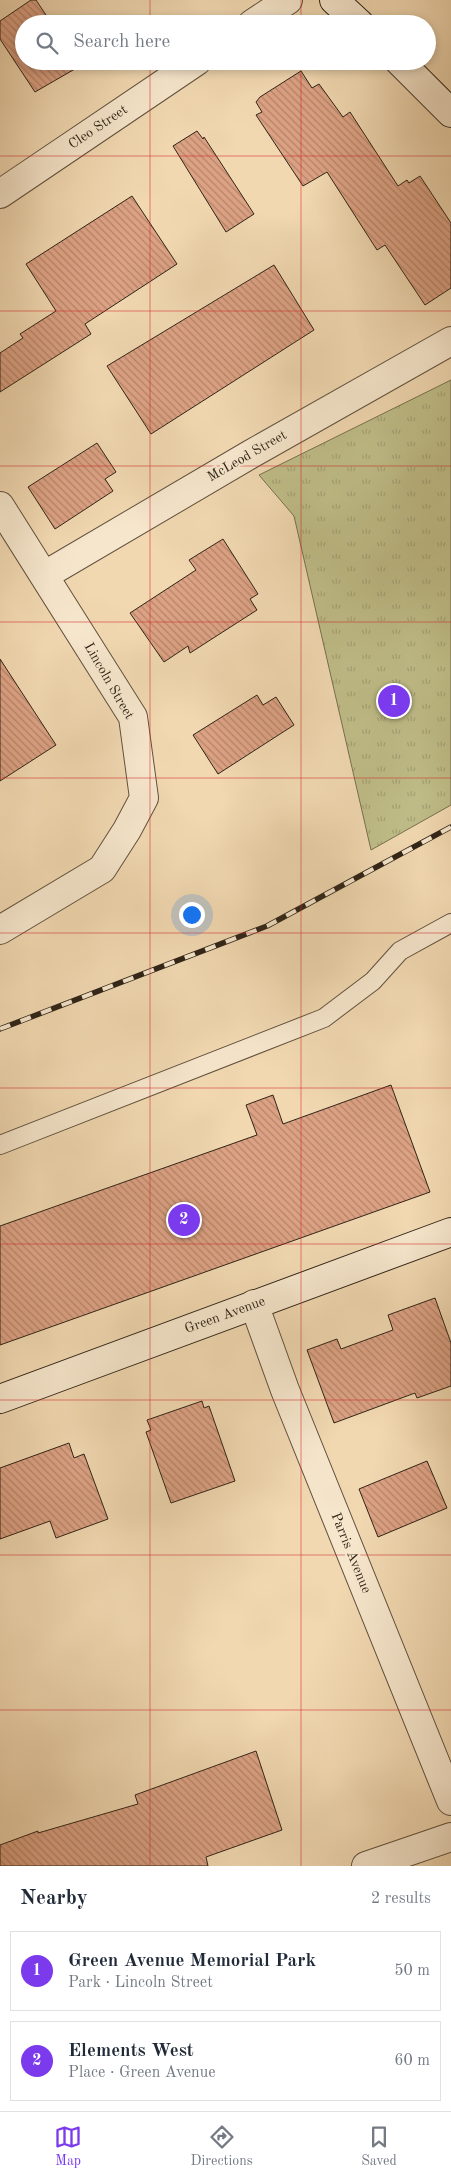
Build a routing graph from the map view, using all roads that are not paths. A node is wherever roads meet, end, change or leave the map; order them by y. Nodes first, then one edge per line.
1 (288, 0) edge
2 (334, 0) edge
3 (266, 15) edge
4 (350, 15) edge
5 (184, 70) edge
6 (408, 70) edge
7 (451, 113) edge
8 (0, 194) edge
9 (451, 341) edge
10 (0, 506) edge
11 (45, 575) junction
12 (451, 923) edge
13 (0, 930) edge
14 (0, 1145) edge
15 (451, 1232) edge
16 (254, 1304) junction
17 (0, 1399) edge
18 (451, 1801) edge
19 (451, 1837) edge
20 (366, 1866) edge

1 - 3 street
2 - 4 street
5 - 8 street, Cleo Street
6 - 7 street
9 - 11 street, McLeod Street
10 - 11 street, Lincoln Street
11 - 13 street, Lincoln Street
12 - 14 lane
15 - 16 street, Green Avenue
16 - 17 street, Green Avenue
16 - 18 street, Parris Avenue
19 - 20 street

